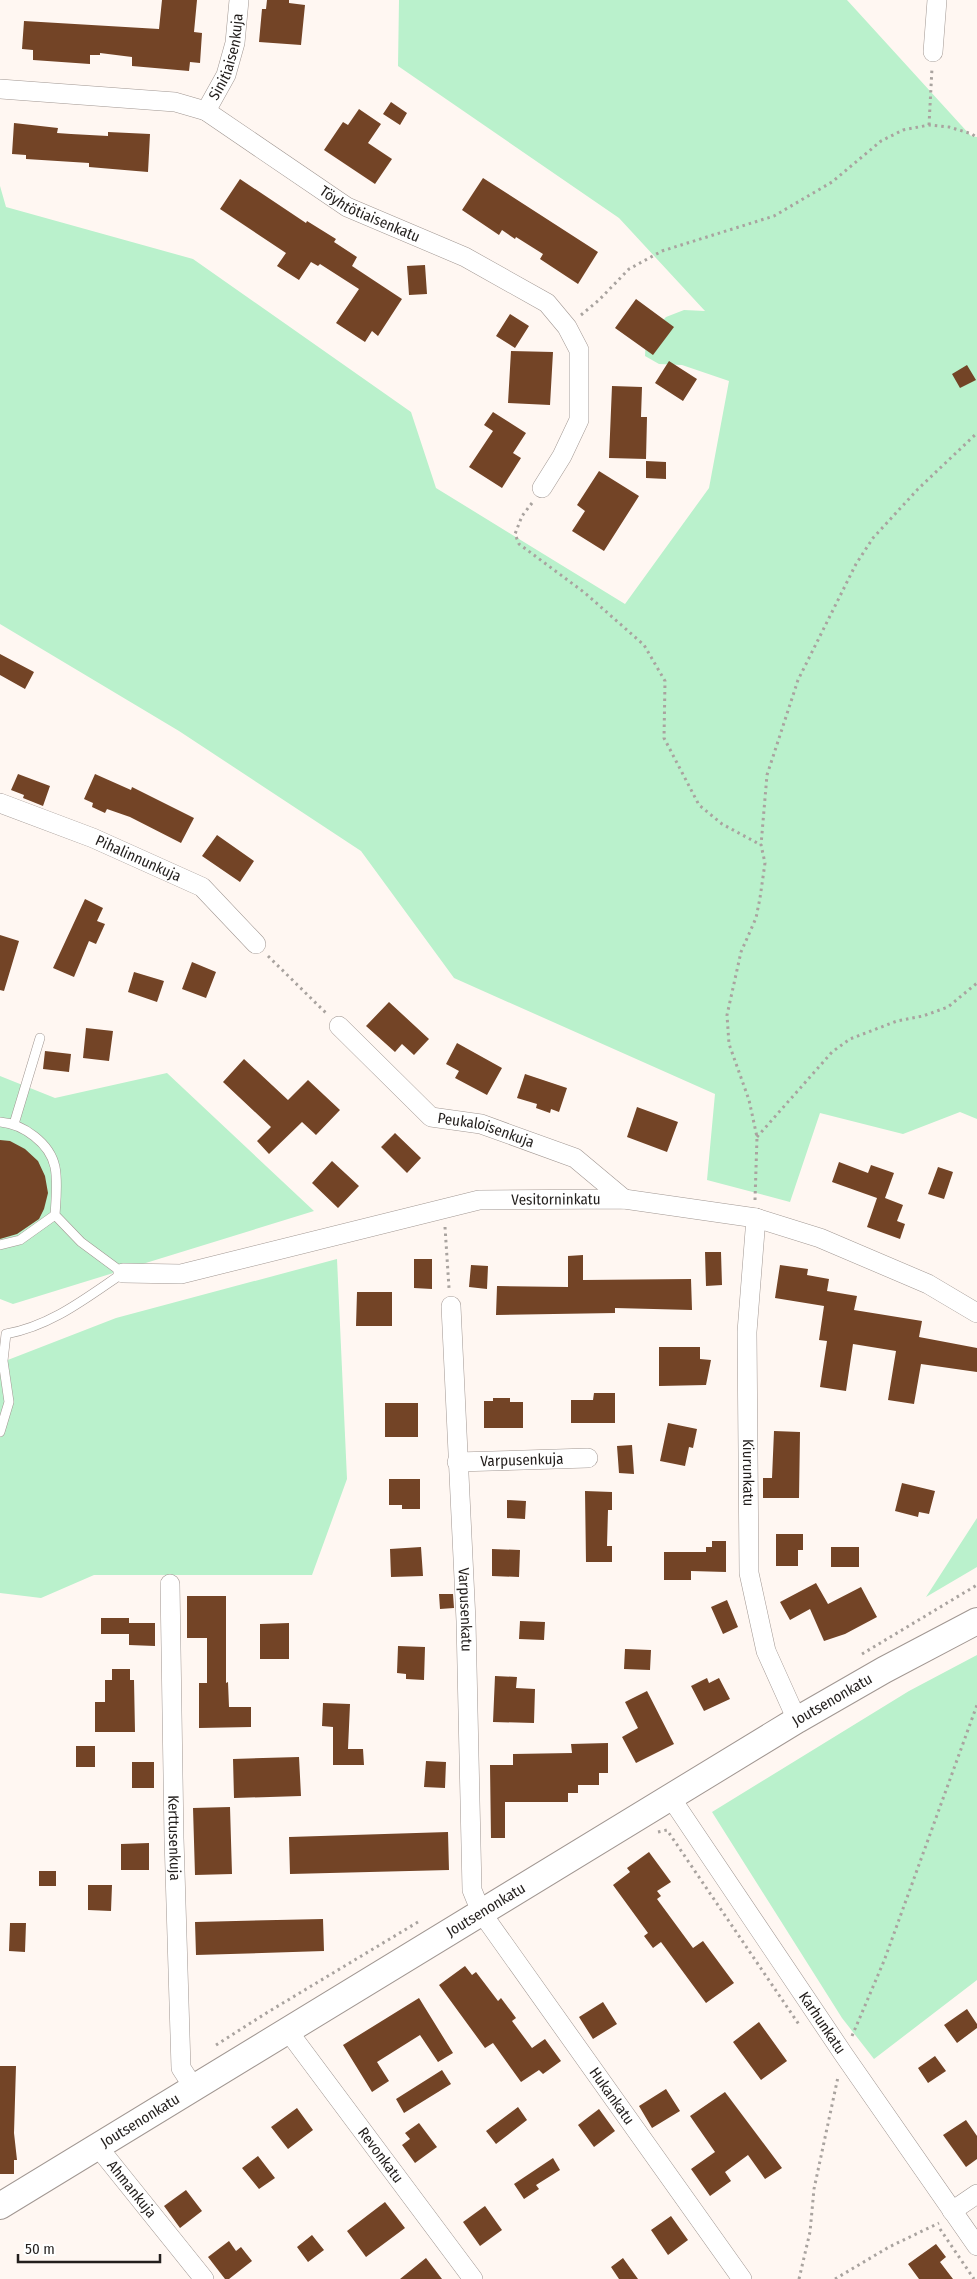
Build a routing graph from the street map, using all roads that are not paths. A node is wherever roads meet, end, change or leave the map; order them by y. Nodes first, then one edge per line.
1 (240, 0) edge
2 (936, 0) edge
3 (933, 52) road end
4 (0, 89) edge
5 (206, 112) junction
6 (542, 488) road end
7 (0, 803) edge
8 (256, 944) road end
9 (339, 1026) road end
10 (40, 1038) dead end
11 (0, 1122) edge
12 (14, 1124) junction
13 (624, 1199) junction
14 (55, 1215) junction
15 (756, 1218) junction
16 (0, 1246) edge
17 (122, 1273) junction
18 (451, 1306) road end
19 (977, 1313) edge
20 (3, 1333) edge
21 (0, 1432) edge
22 (588, 1458) dead end
23 (457, 1462) junction
24 (170, 1584) dead end
25 (977, 1622) edge
26 (797, 1720) junction
27 (671, 1798) junction
28 (481, 1912) junction
29 (288, 2031) junction
30 (194, 2088) junction
31 (98, 2147) junction
32 (977, 2194) edge
33 (0, 2206) edge
34 (953, 2213) junction
35 (977, 2246) edge
36 (204, 2279) edge
37 (473, 2279) edge
38 (742, 2279) edge

1 - 5 street, Sinitiaisenkuja
2 - 3 street
4 - 5 street, Töyhtötiaisenkatu
5 - 6 street, Töyhtötiaisenkatu
7 - 8 street, Pihalinnunkuja
9 - 13 street, Peukaloisenkuja
10 - 12 lane
11 - 12 lane
12 - 14 lane
13 - 15 street, Vesitorninkatu
13 - 17 street, Vesitorninkatu
14 - 16 lane
14 - 17 lane
15 - 19 street, Vesitorninkatu
15 - 26 street, Kiurunkatu
17 - 20 lane
18 - 23 street, Varpusenkatu
20 - 21 lane
22 - 23 street, Varpusenkuja
23 - 28 street, Varpusenkatu
24 - 30 street, Kerttusenkuja
25 - 26 main road, Joutsenonkatu
26 - 27 main road, Joutsenonkatu
27 - 28 main road, Joutsenonkatu
27 - 34 street, Karhunkatu
28 - 29 main road, Joutsenonkatu
28 - 38 street, Hukankatu
29 - 30 main road, Joutsenonkatu
29 - 37 street, Revonkatu
30 - 31 main road, Joutsenonkatu
31 - 33 main road, Joutsenonkatu
31 - 36 street, Ahmankuja
32 - 34 street
34 - 35 street, Karhunkatu

